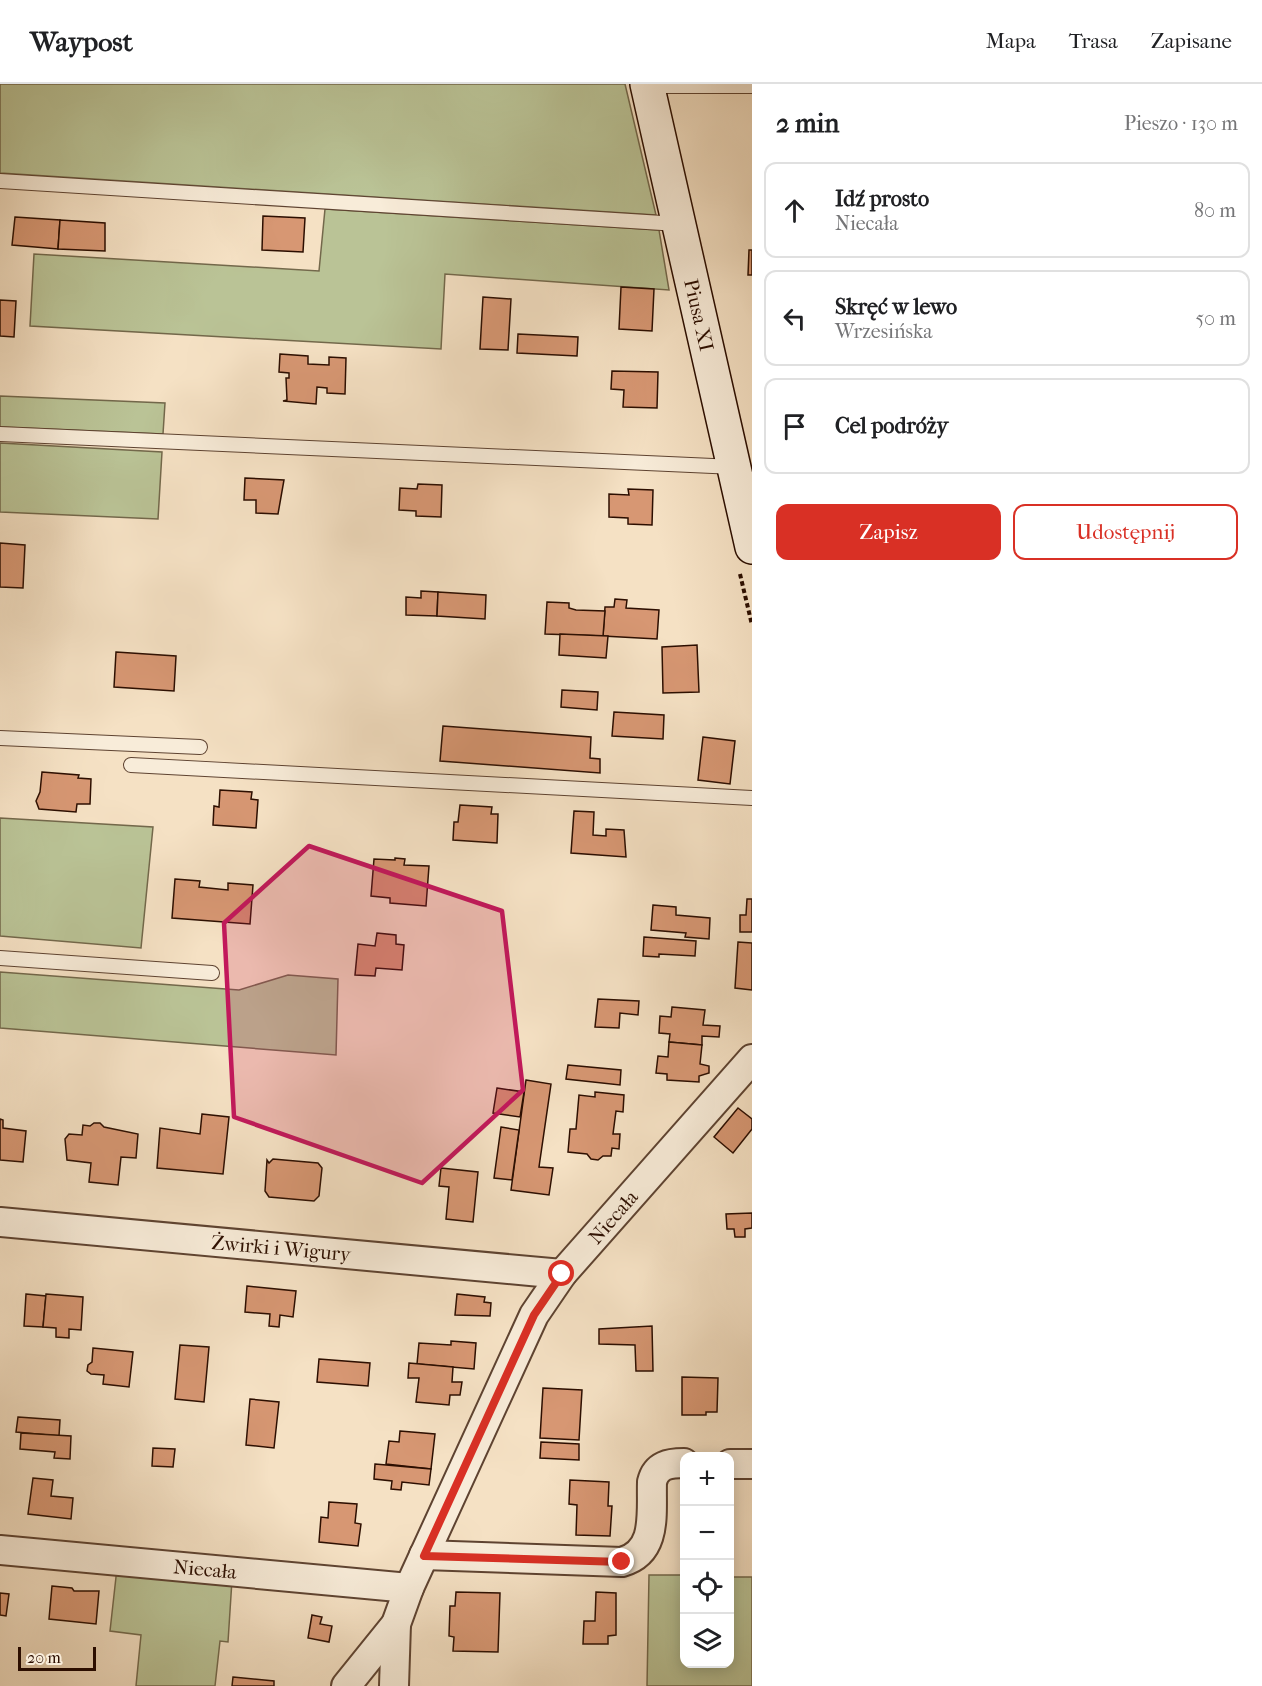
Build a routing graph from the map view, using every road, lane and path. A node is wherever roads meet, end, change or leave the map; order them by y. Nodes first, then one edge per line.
1 (647, 85) edge
2 (752, 86) edge
3 (0, 181) edge
4 (678, 224) junction
5 (0, 435) edge
6 (735, 467) junction
7 (748, 550) edge
8 (752, 625) edge
9 (0, 738) edge
10 (200, 747) dead end
11 (131, 765) dead end
12 (752, 798) edge
13 (0, 958) edge
14 (212, 973) dead end
15 (752, 1059) edge
16 (0, 1222) edge
17 (562, 1274) junction
18 (680, 1463) edge
19 (734, 1464) edge
20 (752, 1464) edge
21 (0, 1550) edge
22 (424, 1556) junction
23 (409, 1588) junction
24 (396, 1624) junction
25 (346, 1686) edge
26 (394, 1686) edge

1 - 2 lane
1 - 4 street, Piusa XI
3 - 4 lane
4 - 6 street, Piusa XI
5 - 6 lane
6 - 7 street, Piusa XI
7 - 8 path
9 - 10 lane
11 - 12 lane
13 - 14 lane
15 - 17 street, Niecała
16 - 17 street, Żwirki i Wigury
17 - 22 street, Niecała
18 - 22 street
19 - 20 street
21 - 23 street, Niecała
22 - 23 street, Niecała
23 - 24 street, Niecała
24 - 25 street, Niecała
24 - 26 street

